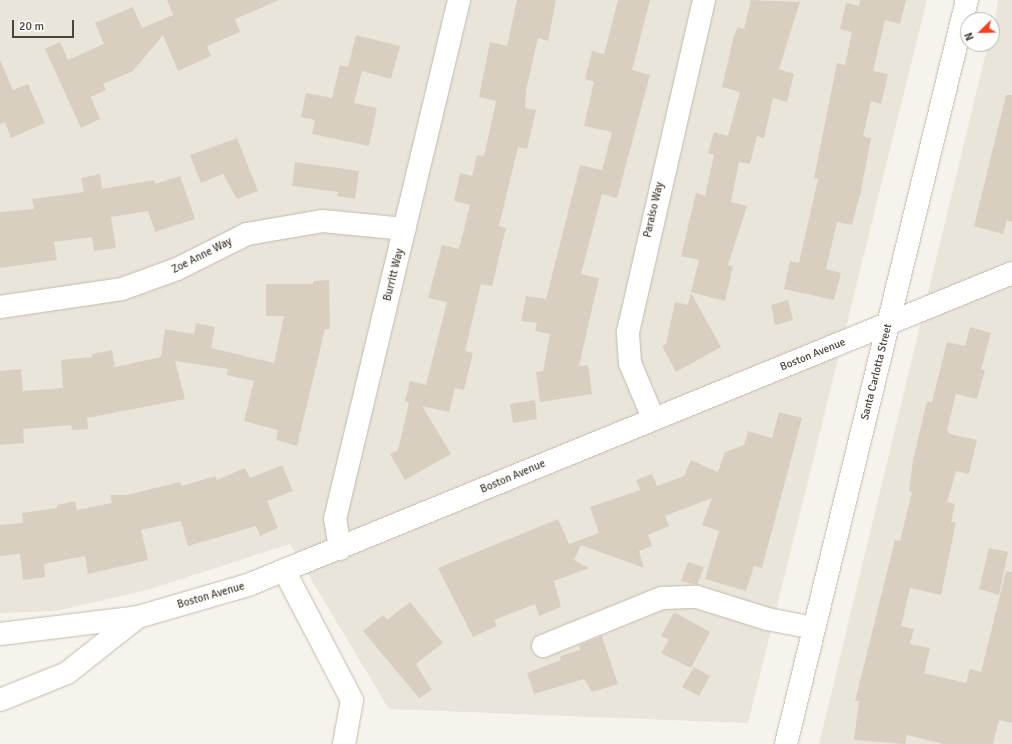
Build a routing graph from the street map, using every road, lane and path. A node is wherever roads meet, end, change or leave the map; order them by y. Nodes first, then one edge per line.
1 (458, 0) edge
2 (704, 0) edge
3 (967, 0) edge
4 (405, 229) junction
5 (1012, 273) edge
6 (0, 307) edge
7 (889, 324) junction
8 (653, 418) junction
9 (340, 549) junction
10 (286, 572) junction
11 (138, 617) junction
12 (814, 628) junction
13 (0, 634) edge
14 (543, 646) dead end
15 (0, 700) edge
16 (344, 744) edge
17 (786, 744) edge

1 - 4 street, Burritt Way
2 - 8 street, Paraiso Way
3 - 7 street, Santa Carlotta Street
4 - 6 street, Zoe Anne Way
4 - 9 street, Burritt Way
5 - 7 street, Boston Avenue
7 - 8 street, Boston Avenue
7 - 12 street, Santa Carlotta Street
8 - 9 street, Boston Avenue
9 - 10 street, Boston Avenue
10 - 11 street, Boston Avenue
10 - 16 street
11 - 13 street, Boston Avenue
11 - 15 street
12 - 14 street
12 - 17 street, Santa Carlotta Street

